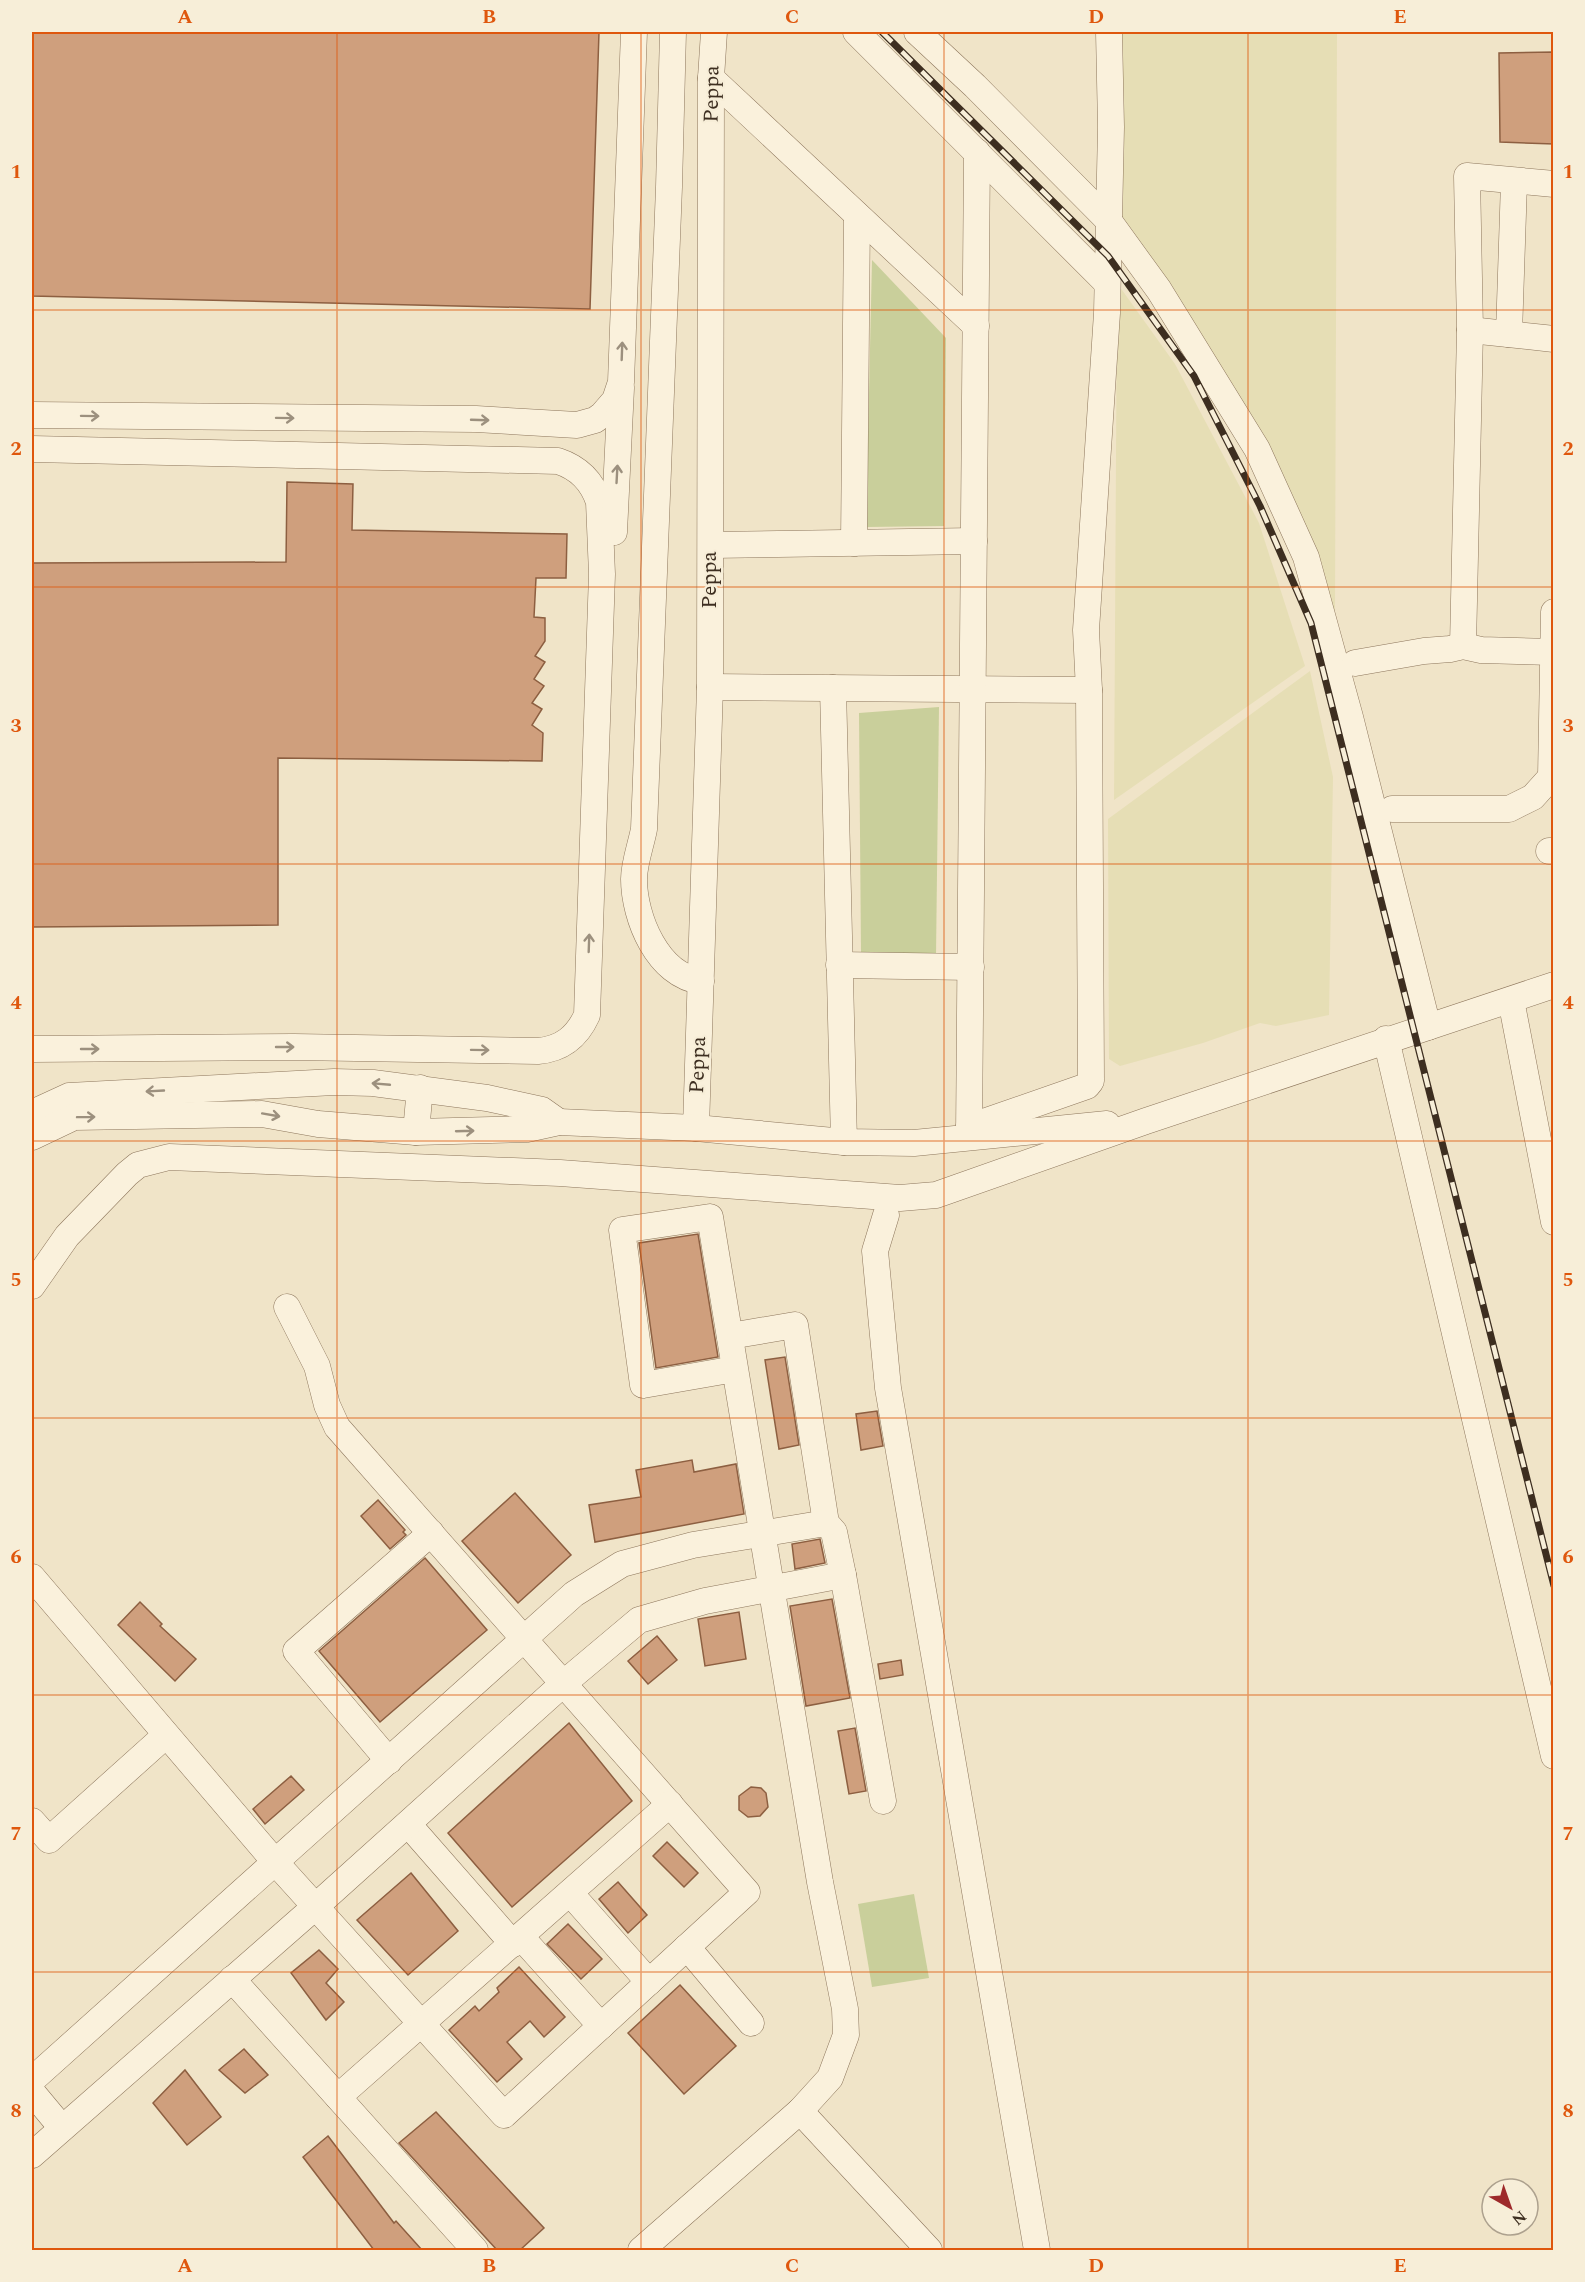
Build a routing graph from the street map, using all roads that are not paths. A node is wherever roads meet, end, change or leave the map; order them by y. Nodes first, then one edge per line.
1 (634, 32) edge
2 (673, 32) edge
3 (714, 32) edge
4 (856, 32) edge
5 (917, 32) edge
6 (1109, 32) edge
7 (711, 78) junction
8 (977, 152) junction
9 (1514, 182) junction
10 (1554, 184) edge
11 (857, 215) junction
12 (1109, 221) junction
13 (1107, 283) junction
14 (976, 326) junction
15 (1470, 330) junction
16 (1509, 334) junction
17 (1554, 339) edge
18 (621, 382) junction
19 (32, 415) edge
20 (32, 449) edge
21 (974, 541) junction
22 (854, 543) junction
23 (711, 545) junction
24 (1554, 612) edge
25 (1462, 646) junction
26 (1553, 652) edge
27 (600, 657) junction
28 (1355, 663) dead end
29 (710, 687) junction
30 (833, 688) junction
31 (973, 688) junction
32 (1089, 690) junction
33 (1552, 780) edge
34 (1392, 808) dead end
35 (839, 965) junction
36 (971, 967) junction
37 (701, 981) junction
38 (1554, 985) edge
39 (1511, 1000) junction
40 (1428, 1027) junction
41 (1386, 1040) junction
42 (32, 1049) edge
43 (420, 1088) junction
44 (32, 1113) edge
45 (1544, 1117) edge
46 (1146, 1121) junction
47 (559, 1122) junction
48 (696, 1128) junction
49 (416, 1132) junction
50 (969, 1132) junction
51 (32, 1137) edge
52 (843, 1142) junction
53 (886, 1215) dead end
54 (1554, 1222) edge
55 (32, 1286) edge
56 (287, 1306) dead end
57 (730, 1336) junction
58 (735, 1369) junction
59 (826, 1523) junction
60 (431, 1533) junction
61 (762, 1535) junction
62 (843, 1575) junction
63 (32, 1577) edge
64 (772, 1588) junction
65 (524, 1638) junction
66 (564, 1683) junction
67 (166, 1735) junction
68 (1554, 1756) edge
69 (389, 1761) junction
70 (883, 1801) dead end
71 (670, 1804) junction
72 (32, 1821) edge
73 (408, 1824) junction
74 (276, 1863) junction
75 (570, 1893) junction
76 (315, 1907) junction
77 (517, 1940) junction
78 (687, 1947) junction
79 (232, 1979) junction
80 (649, 1982) junction
81 (751, 2023) dead end
82 (422, 2025) junction
83 (601, 2026) junction
84 (32, 2080) edge
85 (32, 2092) edge
86 (338, 2097) junction
87 (800, 2111) junction
88 (62, 2128) junction
89 (32, 2155) edge
90 (475, 2250) edge
91 (641, 2250) edge
92 (929, 2250) edge
93 (1037, 2250) edge

18 -> 1 street
2 - 37 street
3 - 7 street, Peppa
4 - 8 street
5 - 12 street
6 - 12 street
7 - 11 street
7 - 23 street, Peppa
8 - 13 street
8 - 14 street
9 - 10 street
9 - 15 street
9 - 16 street
11 - 14 street
11 - 22 street
12 - 13 street
12 - 40 street
13 - 32 street
14 - 21 street
15 - 16 street
15 - 25 street
16 - 17 street
19 -> 18 street
27 -> 18 street
20 - 27 street
21 - 22 street
21 - 31 street
22 - 23 street
23 - 29 street, Peppa
24 - 26 street
25 - 26 street
25 - 28 street
26 - 33 street
42 -> 27 street
29 - 30 street
29 - 37 street, Peppa
30 - 31 street
30 - 35 street
31 - 32 street
31 - 36 street
32 - 50 street
33 - 34 street
35 - 36 street
35 - 52 street
36 - 50 street
37 - 48 street, Peppa
38 - 39 street
39 - 40 street
39 - 45 street
40 - 41 street
41 - 46 street
41 - 68 street
43 -> 44 street
43 - 47 street
43 - 49 street
45 - 54 street
46 - 50 street
46 - 55 street
47 - 48 street
49 -> 47 street
48 - 52 street
51 -> 49 street
50 - 52 street
53 - 93 street
56 - 60 street
57 - 58 street
57 - 58 street
57 - 59 street
58 - 61 street
59 - 61 street
59 - 62 street
60 - 65 street
60 - 69 street
61 - 64 street
61 - 65 street
62 - 64 street
62 - 70 street
63 - 67 street
64 - 66 street
64 - 87 street
65 - 66 street
65 - 69 street
66 - 71 street
66 - 73 street
67 - 72 street
67 - 74 street
69 - 74 street
71 - 75 street
71 - 78 street
73 - 76 street
73 - 77 street
74 - 76 street
74 - 84 street
75 - 77 street
75 - 80 street
76 - 79 street
76 - 82 street
77 - 82 street
77 - 83 street
78 - 80 street
78 - 81 street
79 - 86 street
79 - 88 street
80 - 83 street
82 - 83 street
82 - 86 street
85 - 88 street
86 - 90 street
87 - 91 street
87 - 92 street
88 - 89 street

